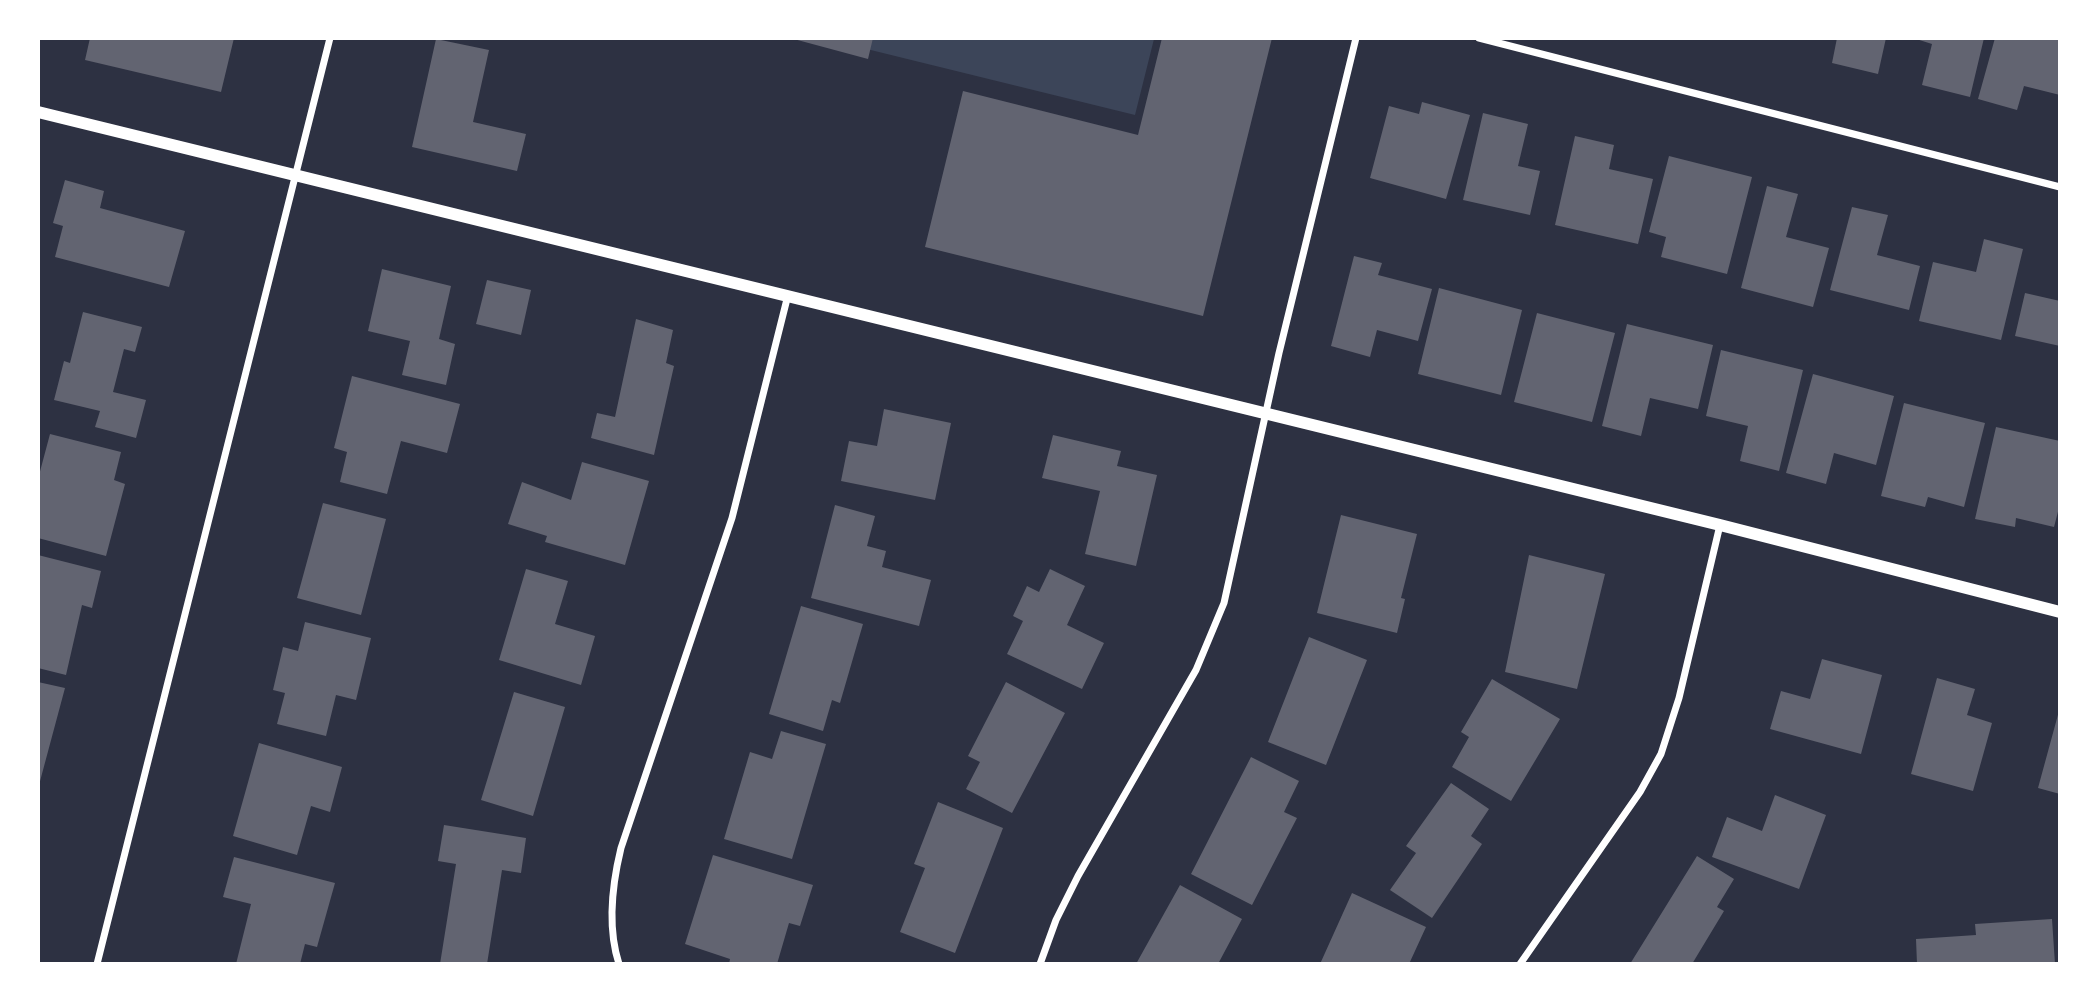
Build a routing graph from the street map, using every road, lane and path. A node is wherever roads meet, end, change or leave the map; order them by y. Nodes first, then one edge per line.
1 (330, 38) edge
2 (1356, 38) edge
3 (1479, 38) edge
4 (38, 112) edge
5 (296, 177) junction
6 (2060, 187) edge
7 (788, 295) junction
8 (1267, 414) junction
9 (1720, 525) junction
10 (2060, 611) edge
11 (97, 964) edge
12 (619, 964) edge
13 (1041, 964) edge
14 (1520, 964) edge

1 - 5 street
2 - 8 street
3 - 6 street
4 - 5 street
5 - 7 street
5 - 11 street
7 - 8 street
7 - 12 street
8 - 9 street
8 - 13 street
9 - 10 street
9 - 14 street

